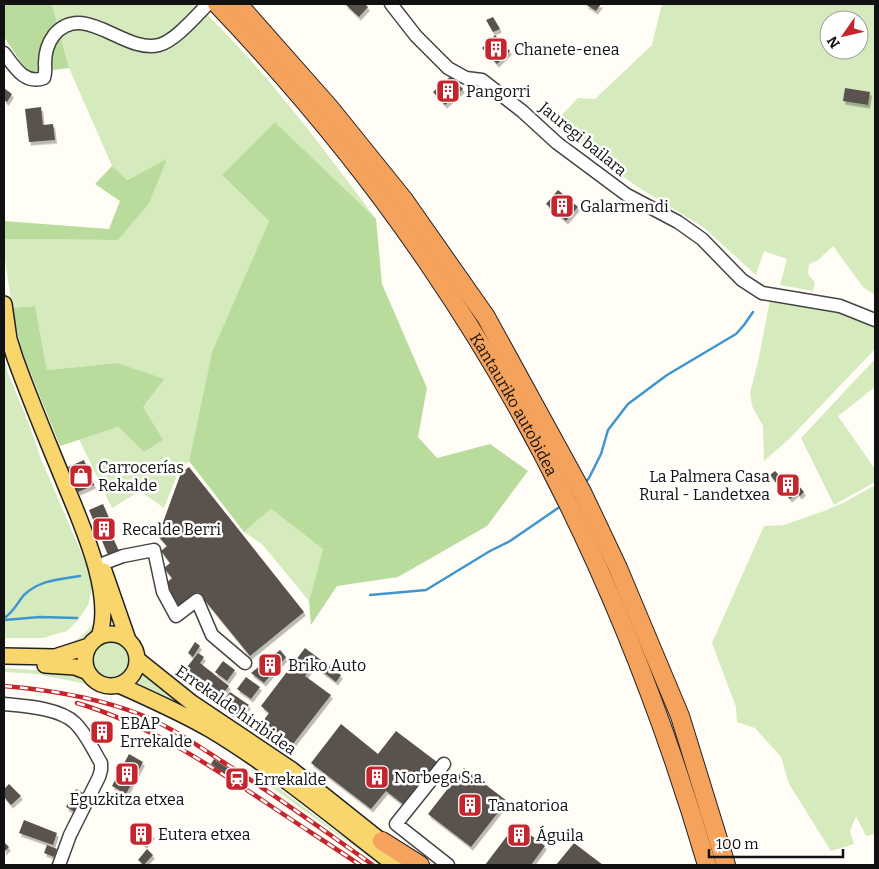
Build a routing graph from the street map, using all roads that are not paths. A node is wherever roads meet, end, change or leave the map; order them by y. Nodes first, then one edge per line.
1 (208, 4) edge
2 (217, 4) edge
3 (238, 4) edge
4 (391, 4) edge
5 (4, 53) edge
6 (4, 304) edge
7 (875, 320) edge
8 (84, 532) junction
9 (102, 564) junction
10 (128, 640) junction
11 (94, 642) junction
12 (4, 656) edge
13 (137, 659) junction
14 (246, 663) dead end
15 (4, 664) edge
16 (88, 672) junction
17 (119, 685) junction
18 (4, 704) edge
19 (444, 764) dead end
20 (382, 841) junction
21 (59, 865) edge
22 (395, 865) edge
23 (410, 865) edge
24 (420, 865) edge
25 (448, 865) edge
26 (707, 865) edge
27 (726, 865) edge

1 - 5 street
2 - 26 highway, Kantauriko autobidea
3 - 27 highway, Kantauriko autobidea
4 - 7 street, Jauregi bailara
6 - 8 main road
8 - 9 main road
8 - 11 main road
9 - 10 main road
9 - 14 street
10 - 11 main road
10 - 13 main road
11 - 12 main road
11 - 16 main road
13 - 17 main road
13 - 20 main road, Errekalde hiribidea
15 - 16 main road
16 - 17 main road
17 - 22 main road, Errekalde hiribidea
18 - 21 street
19 - 25 street
20 - 23 main road, Errekalde hiribidea
20 - 24 highway

